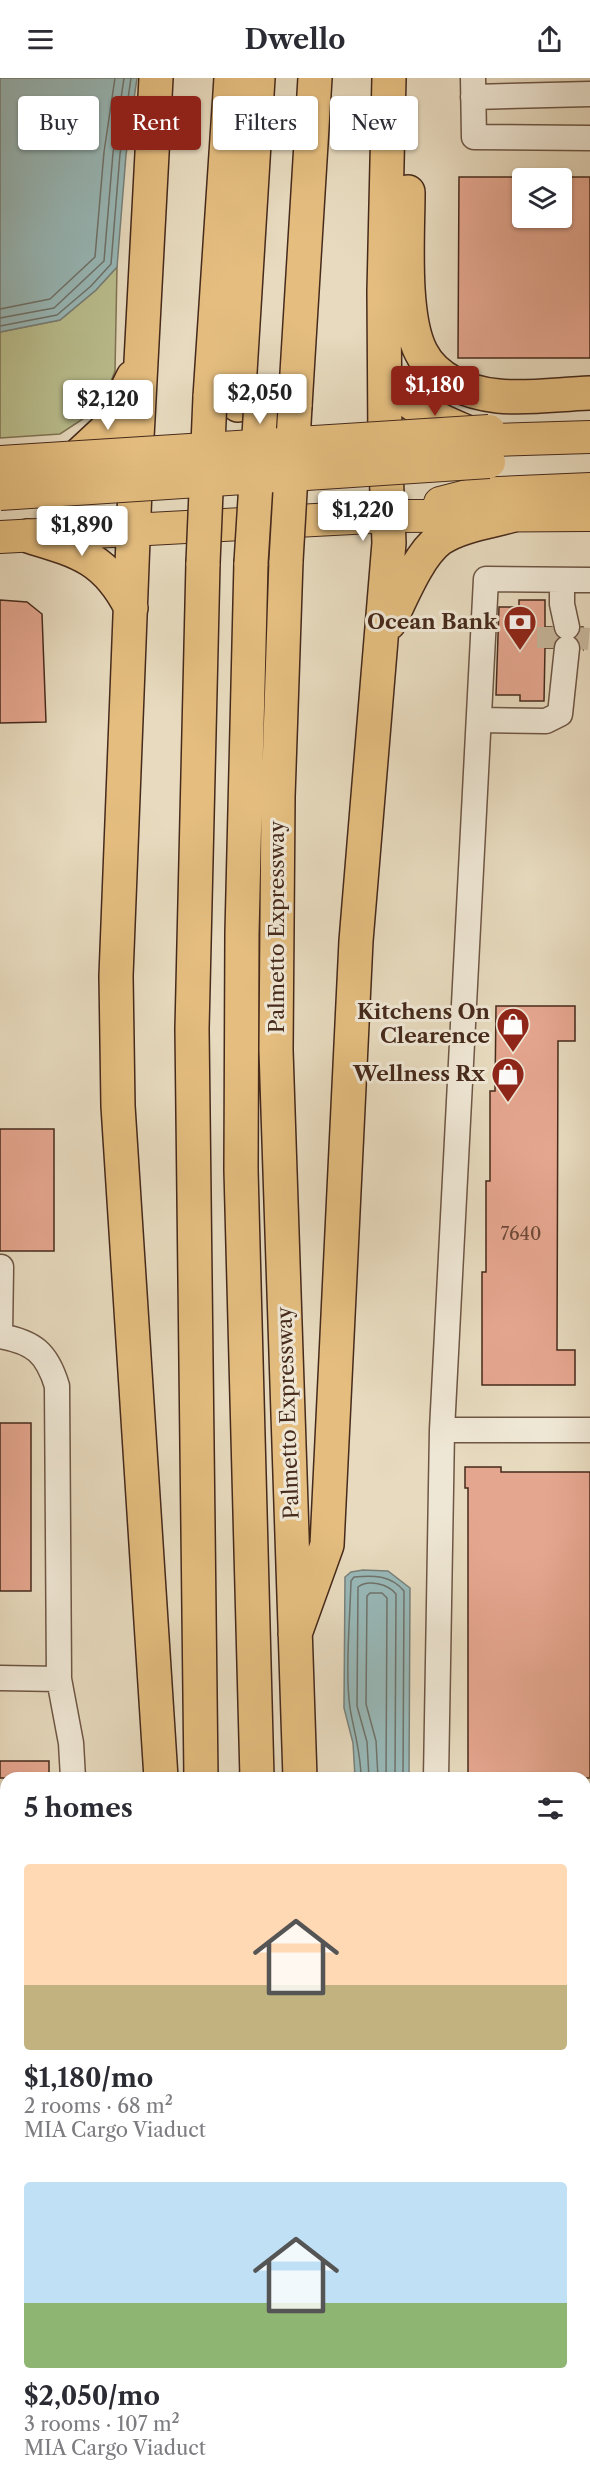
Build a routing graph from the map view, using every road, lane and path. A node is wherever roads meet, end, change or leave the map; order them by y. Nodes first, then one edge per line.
1 (156, 78) edge
2 (231, 78) edge
3 (258, 78) edge
4 (280, 78) edge
5 (315, 78) edge
6 (388, 78) edge
7 (407, 78) edge
8 (473, 87) edge
9 (590, 94) edge
10 (590, 138) edge
11 (141, 358) junction
12 (385, 375) junction
13 (590, 393) edge
14 (236, 402) junction
15 (590, 427) edge
16 (590, 437) edge
17 (385, 444) junction
18 (488, 445) junction
19 (78, 456) junction
20 (137, 456) junction
21 (0, 459) edge
22 (590, 459) edge
23 (590, 489) edge
24 (0, 494) edge
25 (590, 515) edge
26 (390, 516) junction
27 (510, 516) junction
28 (134, 529) junction
29 (14, 536) edge
30 (228, 563) junction
31 (562, 580) junction
32 (590, 580) edge
33 (131, 608) junction
34 (381, 638) junction
35 (480, 720) junction
36 (1, 1267) edge
37 (442, 1430) junction
38 (590, 1430) edge
39 (296, 1634) junction
40 (0, 1678) edge
41 (59, 1678) junction
42 (72, 1772) edge
43 (161, 1772) edge
44 (201, 1772) edge
45 (235, 1772) edge
46 (257, 1772) edge
47 (300, 1772) edge
48 (436, 1772) edge

1 - 11 highway
2 - 14 highway
3 - 14 highway
4 - 14 highway
5 - 39 highway, Palmetto Expressway, bridge
6 - 12 highway
7 - 13 highway
8 - 9 lane
8 - 10 lane
11 - 19 highway
11 - 20 highway
12 - 17 highway
12 - 18 highway
14 - 30 highway, bridge
14 - 30 highway, bridge
15 - 18 main road
16 - 18 main road
17 - 18 main road
17 - 20 main road
17 - 26 highway
18 - 21 main road, bridge
18 - 22 main road
18 - 24 main road, bridge
19 - 20 main road
19 - 21 main road
20 - 28 highway
23 - 26 main road
25 - 27 main road
26 - 27 main road
26 - 28 main road
26 - 34 highway
27 - 34 highway
28 - 29 main road
28 - 33 highway
29 - 33 highway
30 - 44 highway
30 - 45 highway
30 - 46 highway
31 - 32 lane
31 - 35 lane
31 - 35 lane
33 - 43 highway
34 - 39 highway
35 - 37 lane
36 - 41 lane
37 - 38 lane
37 - 48 lane
39 - 47 highway, Palmetto Expressway
40 - 41 lane
41 - 42 lane

